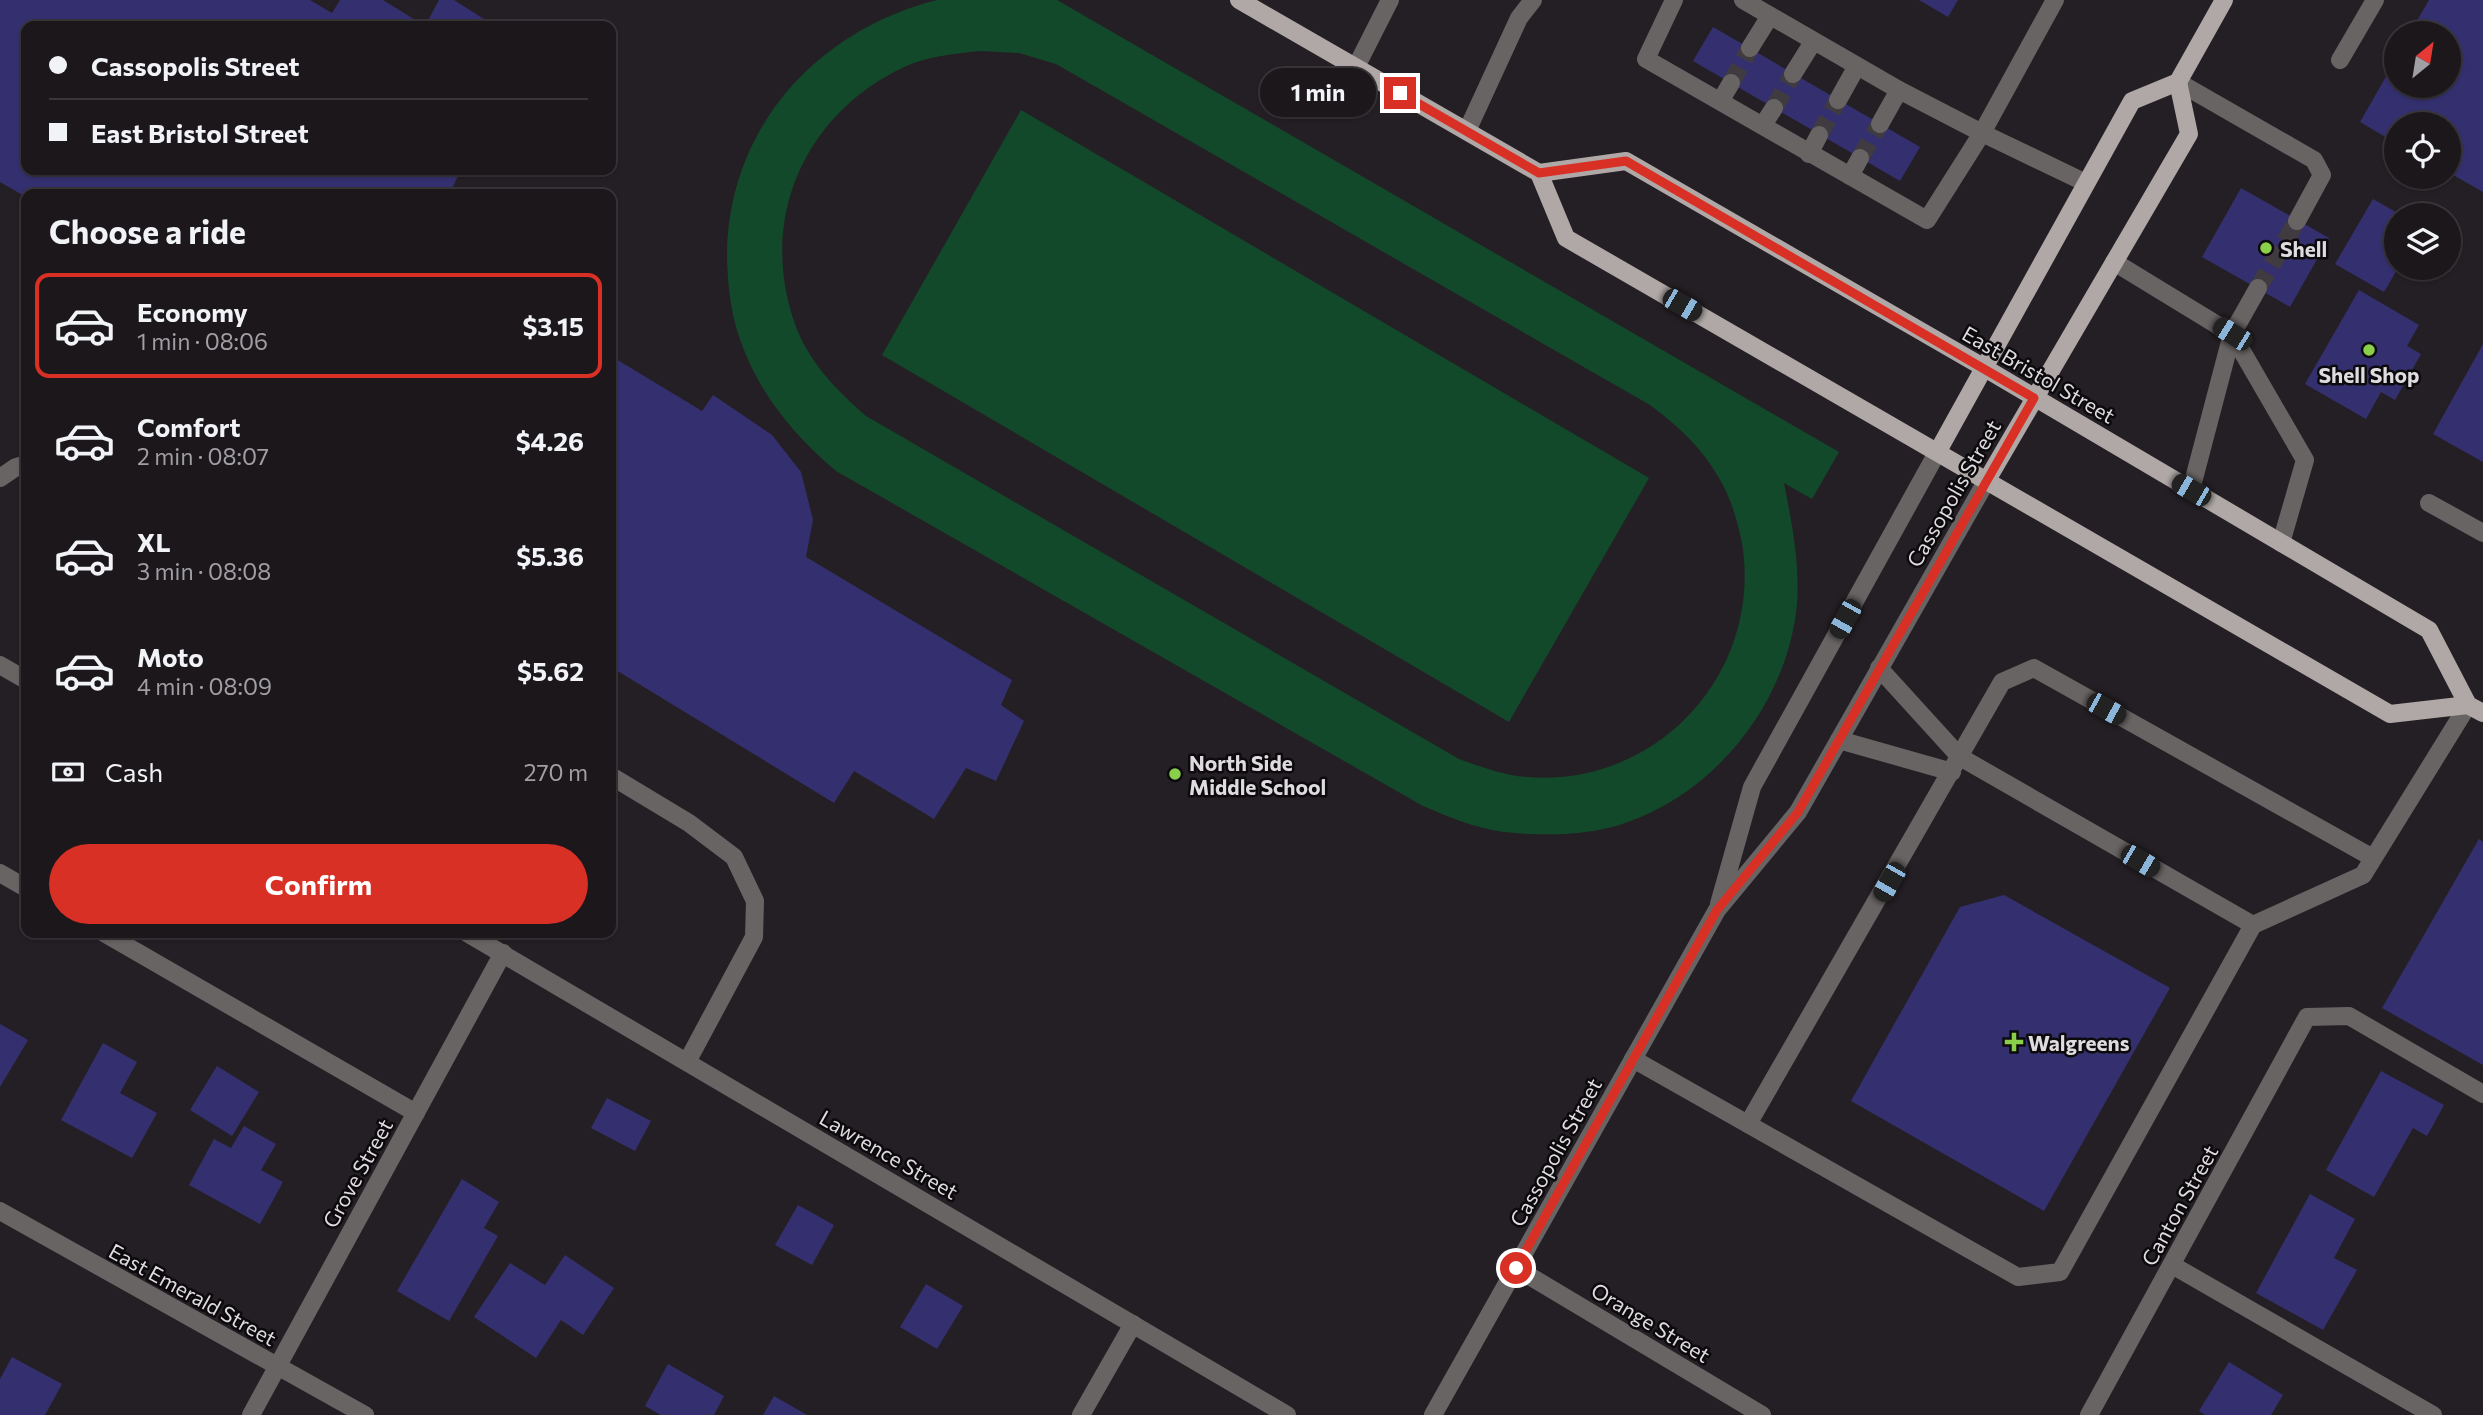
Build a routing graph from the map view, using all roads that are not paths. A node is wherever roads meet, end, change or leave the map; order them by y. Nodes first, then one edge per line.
1 (1240, 0) edge
2 (1390, 0) edge
3 (1533, 0) edge
4 (1674, 0) edge
5 (1744, 0) edge
6 (2055, 0) edge
7 (2224, 0) edge
8 (2375, 0) edge
9 (1770, 16) junction
10 (1813, 42) junction
11 (1750, 48) tunnel mouth
12 (2340, 61) dead end
13 (1857, 66) junction
14 (1356, 67) junction
15 (1793, 74) tunnel mouth
16 (2178, 82) junction
17 (1731, 83) tunnel mouth
18 (1899, 90) junction
19 (1721, 100) junction
20 (1838, 100) tunnel mouth
21 (1774, 108) tunnel mouth
22 (1880, 124) tunnel mouth
23 (1763, 125) junction
24 (1467, 131) junction
25 (1982, 133) junction
26 (1819, 135) tunnel mouth
27 (1809, 154) junction
28 (1860, 158) tunnel mouth
29 (1539, 173) junction
30 (1850, 176) junction
31 (2086, 183) junction
32 (2297, 220) tunnel mouth
33 (2114, 262) junction
34 (2258, 288) tunnel mouth
35 (2232, 334) junction
36 (1983, 367) junction
37 (2034, 398) junction
38 (1938, 451) junction
39 (21, 466) edge
40 (0, 478) edge
41 (1987, 480) junction
42 (2191, 490) junction
43 (2429, 503) dead end
44 (2483, 533) edge
45 (2281, 543) junction
46 (0, 665) edge
47 (1879, 668) junction
48 (21, 677) edge
49 (2476, 709) edge
50 (1839, 740) junction
51 (1956, 764) junction
52 (616, 779) edge
53 (2373, 859) junction
54 (0, 873) edge
55 (21, 885) edge
56 (1717, 910) junction
57 (2253, 925) junction
58 (113, 938) edge
59 (476, 938) edge
60 (503, 953) junction
61 (1633, 1059) junction
62 (687, 1062) junction
63 (2483, 1094) edge
64 (416, 1113) junction
65 (1748, 1124) junction
66 (0, 1211) edge
67 (2172, 1265) junction
68 (1516, 1268) junction
69 (1132, 1324) junction
70 (278, 1368) junction
71 (251, 1415) edge
72 (365, 1415) edge
73 (1081, 1415) edge
74 (1287, 1415) edge
75 (1433, 1415) edge
76 (1762, 1415) edge
77 (2090, 1415) edge
78 (2433, 1415) edge

1 - 14 main road
2 - 14 street
3 - 24 street
4 - 19 street
5 - 9 street
6 - 25 street
7 - 16 main road
8 - 12 street
9 - 10 street
9 - 11 street
10 - 13 street
10 - 15 street
13 - 18 street
13 - 20 street
14 - 24 main road
16 - 31 main road, Cassopolis Street
16 - 32 street
16 - 33 main road, Cassopolis Street
17 - 19 street
18 - 22 street
18 - 25 street
19 - 23 street
21 - 23 street
23 - 27 street
24 - 29 main road
25 - 30 street
25 - 31 street
26 - 27 street
27 - 30 street
28 - 30 street
29 - 36 main road, East Bristol Street
29 - 38 main road
31 - 36 main road, Cassopolis Street
33 - 35 street
33 - 37 main road, Cassopolis Street
34 - 35 street
35 - 42 street
35 - 45 street
36 - 37 main road, East Bristol Street
36 - 38 main road, Cassopolis Street
37 - 41 main road, Cassopolis Street
37 - 42 main road, East Bristol Street
38 - 41 main road
38 - 56 street, Cassopolis Street
39 - 40 street
41 - 47 street, Cassopolis Street
41 - 49 main road
42 - 45 main road, East Bristol Street
43 - 44 street
45 - 49 main road, East Bristol Street
46 - 48 street
47 - 50 street, Cassopolis Street
47 - 51 street
49 - 53 street
50 - 51 street
50 - 56 street, Cassopolis Street
51 - 53 street
51 - 57 street
51 - 65 street
52 - 62 street
53 - 57 street
54 - 55 street
56 - 61 street, Cassopolis Street
57 - 65 street
58 - 64 street
59 - 60 street, Lawrence Street
60 - 62 street, Lawrence Street
60 - 64 street, Grove Street
61 - 65 street
61 - 68 street, Cassopolis Street
62 - 69 street, Lawrence Street
63 - 67 street, Canton Street
64 - 70 street, Grove Street
66 - 70 street, East Emerald Street
67 - 77 street, Canton Street
67 - 78 street
68 - 75 street, Cassopolis Street
68 - 76 street, Orange Street
69 - 73 street
69 - 74 street, Lawrence Street
70 - 71 street, Grove Street
70 - 72 street, East Emerald Street

